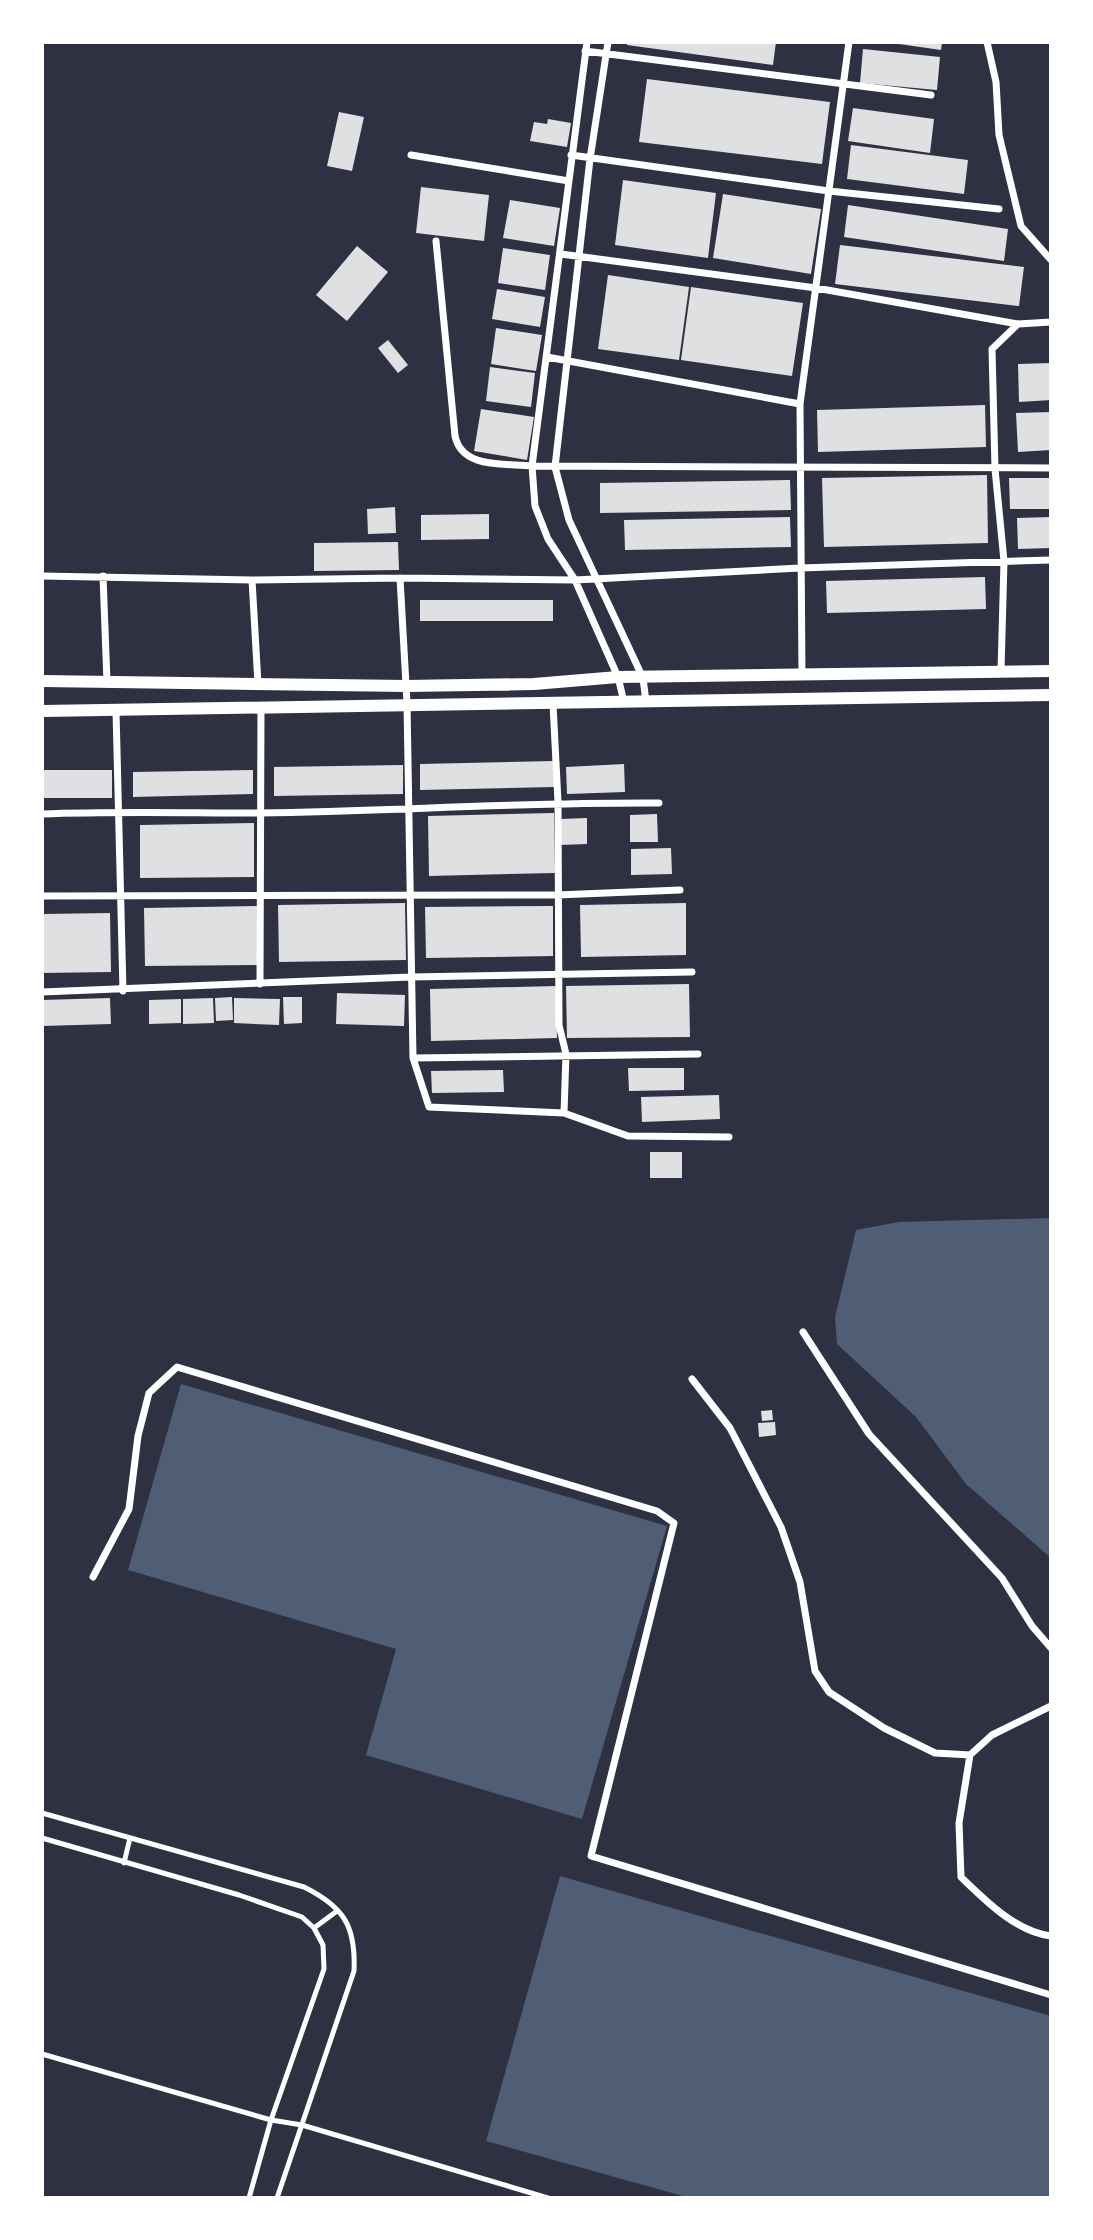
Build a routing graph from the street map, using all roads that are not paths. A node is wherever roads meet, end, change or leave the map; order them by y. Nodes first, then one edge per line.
1 (587, 42) edge
2 (608, 42) edge
3 (849, 42) edge
4 (987, 42) edge
5 (585, 51) junction
6 (606, 53) junction
7 (843, 84) junction
8 (931, 95) dead end
9 (411, 155) dead end
10 (571, 155) junction
11 (590, 159) junction
12 (569, 181) junction
13 (829, 191) junction
14 (999, 209) dead end
15 (436, 241) dead end
16 (561, 254) junction
17 (578, 256) junction
18 (1051, 260) edge
19 (816, 288) junction
20 (1051, 322) edge
21 (1018, 324) junction
22 (547, 357) junction
23 (566, 361) junction
24 (800, 404) junction
25 (532, 466) junction
26 (555, 467) junction
27 (802, 467) junction
28 (1051, 468) edge
29 (995, 469) junction
30 (1051, 560) edge
31 (1004, 561) junction
32 (800, 568) junction
33 (42, 576) edge
34 (103, 576) junction
35 (400, 578) junction
36 (597, 579) junction
37 (252, 580) junction
38 (575, 580) junction
39 (1001, 671) junction
40 (1051, 671) edge
41 (802, 676) junction
42 (618, 677) junction
43 (643, 678) junction
44 (42, 681) edge
45 (107, 682) junction
46 (258, 684) junction
47 (406, 686) junction
48 (1051, 695) edge
49 (646, 702) junction
50 (407, 703) junction
51 (624, 703) junction
52 (553, 704) junction
53 (261, 706) junction
54 (42, 711) edge
55 (116, 711) junction
56 (558, 802) junction
57 (659, 803) dead end
58 (408, 808) junction
59 (116, 811) junction
60 (259, 813) junction
61 (42, 814) edge
62 (680, 890) dead end
63 (262, 894) junction
64 (408, 895) junction
65 (557, 895) junction
66 (42, 896) edge
67 (121, 897) junction
68 (692, 972) dead end
69 (558, 975) junction
70 (410, 977) junction
71 (260, 984) junction
72 (122, 990) junction
73 (42, 992) edge
74 (698, 1054) dead end
75 (566, 1055) junction
76 (413, 1058) junction
77 (564, 1113) junction
78 (729, 1137) dead end
79 (803, 1332) dead end
80 (692, 1379) dead end
81 (93, 1577) dead end
82 (1051, 1647) edge
83 (1051, 1706) edge
84 (970, 1755) junction
85 (42, 1813) edge
86 (42, 1838) edge
87 (130, 1838) junction
88 (124, 1864) junction
89 (337, 1910) junction
90 (314, 1928) junction
91 (1051, 1936) edge
92 (1051, 1994) edge
93 (42, 2054) edge
94 (271, 2120) junction
95 (302, 2125) junction
96 (249, 2198) edge
97 (277, 2198) edge
98 (548, 2198) edge

1 - 5 street
2 - 6 street
3 - 7 street
4 - 18 street
5 - 6 street
5 - 10 street
6 - 7 street
6 - 11 street
7 - 8 street
7 - 13 street
9 - 12 street
10 - 11 street
10 - 12 street
11 - 13 street
11 - 17 street
12 - 16 street
13 - 14 street
13 - 19 street
15 - 25 street
16 - 17 street
16 - 22 street
17 - 19 street
17 - 23 street
19 - 21 street
19 - 24 street
20 - 21 street
21 - 29 street
22 - 23 street
22 - 25 street
23 - 24 street
23 - 26 street
24 - 27 street
25 - 26 street
25 - 38 street
26 - 27 street
26 - 36 street
27 - 29 street
27 - 32 street
28 - 29 street
29 - 31 street
30 - 31 street
31 - 32 street
31 - 39 street
32 - 36 street
32 - 41 street
33 - 34 street
34 - 37 street
34 - 45 street
35 - 37 street
35 - 38 street
35 - 47 street
36 - 38 street
36 - 43 street
37 - 46 street
38 - 42 street
39 - 40 street
39 - 41 street
41 - 43 street
42 - 43 street
42 - 47 street
42 - 51 street
43 - 49 street
44 - 45 street
45 - 46 street
46 - 47 street
47 - 50 street
48 - 49 street
49 - 51 street
50 - 52 street
50 - 53 street
50 - 58 street
51 - 52 street
52 - 56 street
53 - 55 street
53 - 60 street
54 - 55 street
55 - 59 street
56 - 57 street
56 - 58 street
56 - 65 street
58 - 60 street
58 - 64 street
59 - 60 street
59 - 61 street
59 - 67 street
60 - 63 street
62 - 65 street
63 - 64 street
63 - 67 street
63 - 71 street
64 - 65 street
64 - 70 street
65 - 69 street
66 - 67 street
67 - 72 street
68 - 69 street
69 - 70 street
69 - 75 street
70 - 71 street
70 - 76 street
71 - 72 street
72 - 73 street
74 - 75 street
75 - 76 street
75 - 77 street
76 - 77 street
77 - 78 street
79 - 82 street
80 - 84 street
81 - 92 street
83 - 84 street
84 - 91 street
85 - 87 lane
86 - 88 lane
87 - 88 lane
87 - 89 lane
88 - 90 lane
89 - 90 lane
89 - 95 lane
90 - 94 lane
93 - 94 lane
94 - 95 lane
94 - 96 lane
95 - 97 lane
95 - 98 lane

